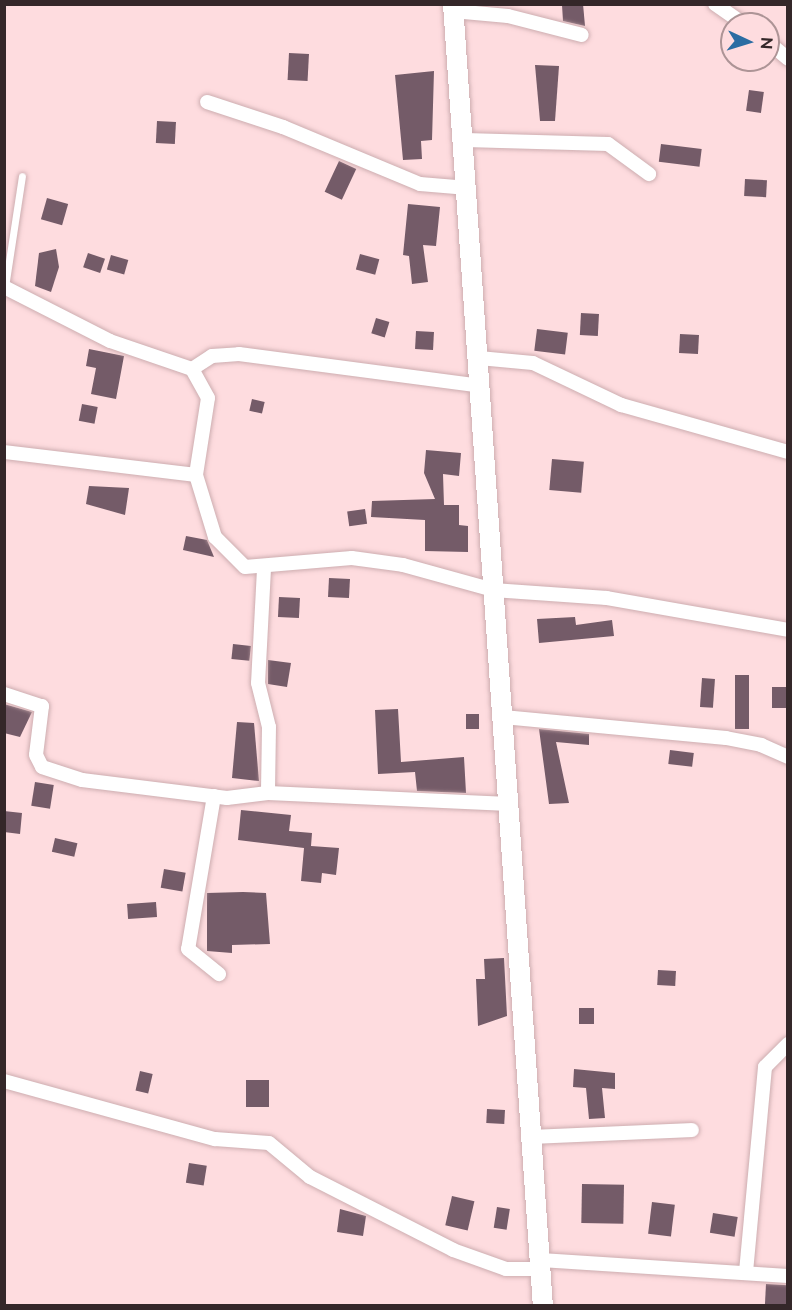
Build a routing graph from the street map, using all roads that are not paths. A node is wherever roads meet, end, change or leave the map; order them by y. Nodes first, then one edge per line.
1 (453, 8) edge
2 (582, 35) dead end
3 (207, 102) dead end
4 (465, 140) junction
5 (649, 174) dead end
6 (22, 176) dead end
7 (468, 188) junction
8 (5, 287) edge
9 (479, 358) junction
10 (192, 369) junction
11 (481, 386) junction
12 (4, 452) edge
13 (788, 452) edge
14 (196, 475) junction
15 (264, 569) junction
16 (493, 591) junction
17 (788, 630) edge
18 (4, 694) edge
19 (503, 717) junction
20 (788, 757) edge
21 (268, 794) junction
22 (213, 796) junction
23 (509, 804) junction
24 (219, 974) dead end
25 (788, 1044) edge
26 (4, 1081) edge
27 (692, 1130) dead end
28 (532, 1137) junction
29 (541, 1265) junction
30 (746, 1272) junction
31 (788, 1276) edge
32 (543, 1305) edge

1 - 2 street
1 - 4 street
3 - 7 street
4 - 5 street
4 - 7 street
6 - 8 lane
7 - 9 street
8 - 10 street
9 - 11 street
9 - 13 street
10 - 11 street
10 - 14 street
11 - 16 street
12 - 14 street
14 - 15 street
15 - 16 street
15 - 21 street
16 - 17 street
16 - 19 street
18 - 22 street
19 - 20 street
19 - 23 street
21 - 22 street
21 - 23 street
22 - 24 street
23 - 28 street
25 - 30 street
26 - 29 street
27 - 28 street
28 - 29 street
29 - 30 street
29 - 32 street
30 - 31 street

